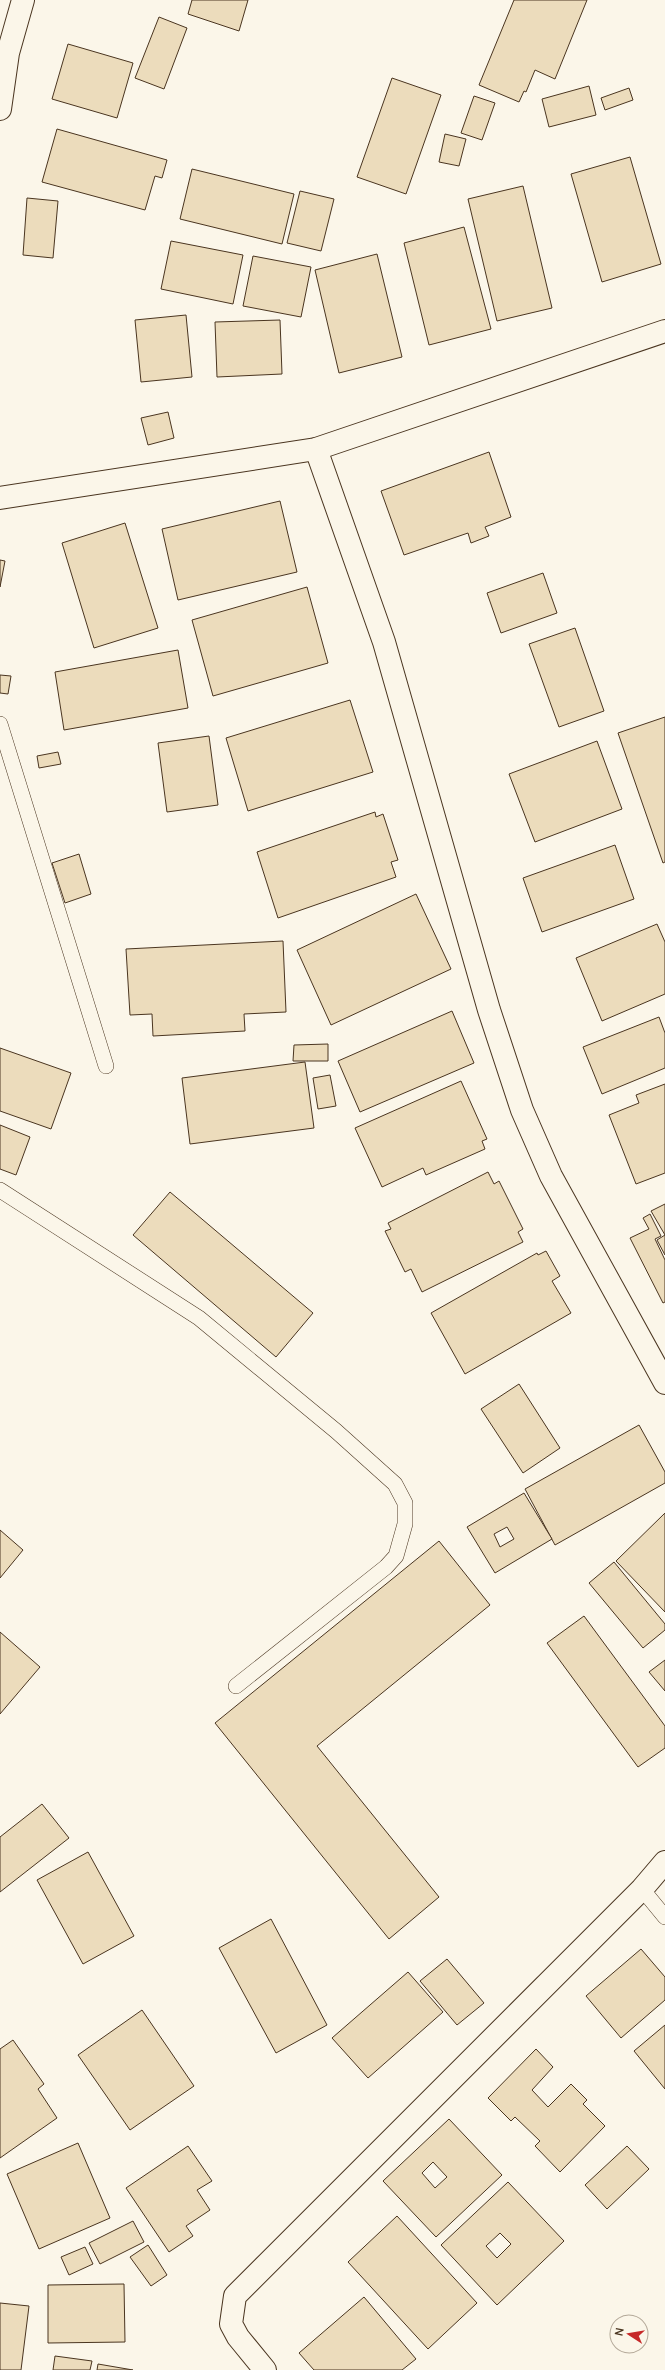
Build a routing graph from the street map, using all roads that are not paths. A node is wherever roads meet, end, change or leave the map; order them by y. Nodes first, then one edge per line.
1 (23, 0) edge
2 (0, 109) edge
3 (665, 330) edge
4 (316, 449) junction
5 (0, 498) edge
6 (0, 724) edge
7 (106, 1066) dead end
8 (0, 1190) edge
9 (665, 1383) edge
10 (236, 1686) dead end
11 (665, 1862) edge
12 (642, 1889) junction
13 (665, 1917) edge
14 (265, 2370) edge

1 - 2 street
3 - 4 street
4 - 5 street
4 - 9 street
6 - 7 lane
8 - 10 lane
11 - 12 street
12 - 13 lane
12 - 14 street

